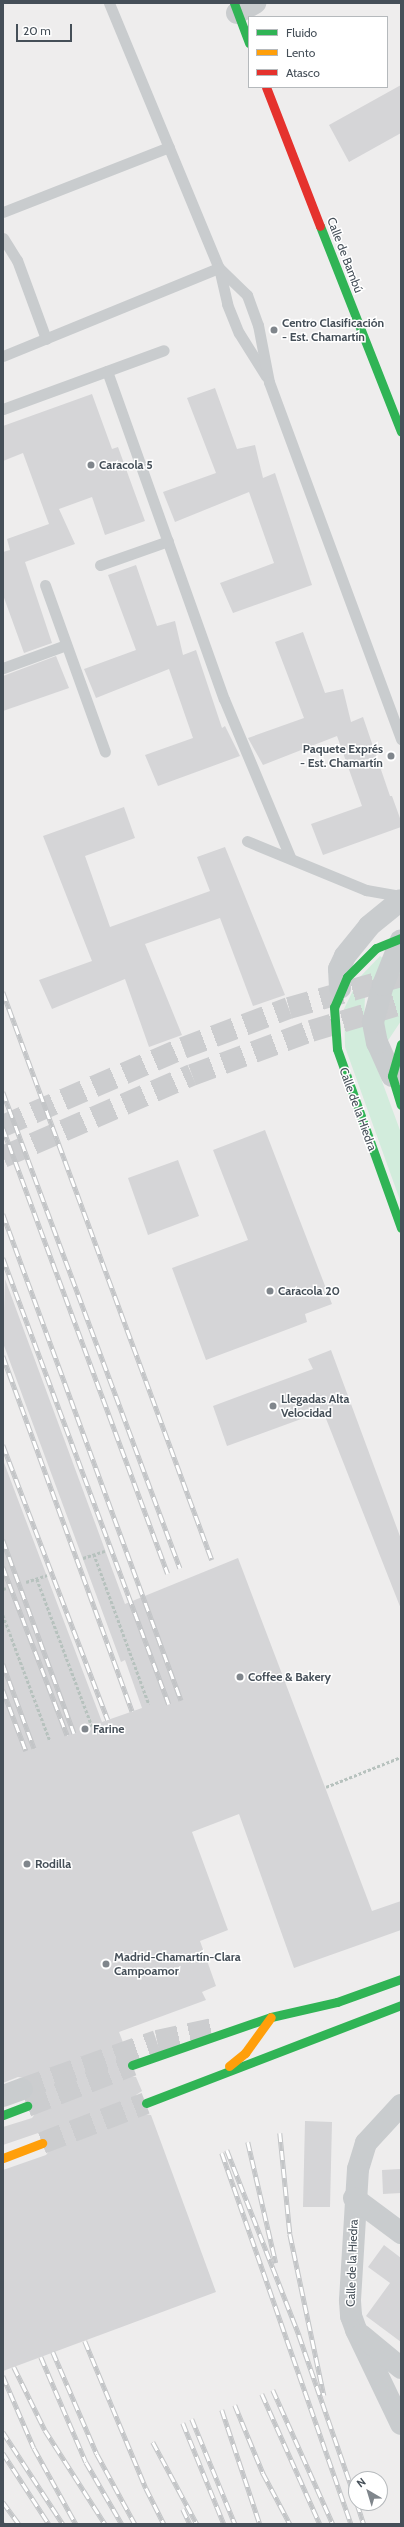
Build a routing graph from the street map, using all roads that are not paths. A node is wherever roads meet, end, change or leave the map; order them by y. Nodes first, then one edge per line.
1 (109, 3) edge
2 (242, 6) edge
3 (248, 38) edge
4 (266, 88) edge
5 (169, 147) junction
6 (3, 212) edge
7 (3, 238) edge
8 (219, 268) junction
9 (46, 339) junction
10 (164, 350) dead end
11 (3, 356) edge
12 (107, 371) junction
13 (269, 382) junction
14 (3, 409) edge
15 (401, 432) edge
16 (168, 541) junction
17 (100, 565) dead end
18 (45, 585) dead end
19 (66, 645) junction
20 (3, 668) edge
21 (401, 739) edge
22 (105, 752) dead end
23 (248, 841) dead end
24 (290, 857) junction
25 (401, 896) edge
26 (401, 900) edge
27 (401, 939) edge
28 (340, 988) junction
29 (401, 1044) edge
30 (392, 1076) junction
31 (401, 1105) edge
32 (401, 1228) edge
33 (401, 1979) edge
34 (401, 2005) edge
35 (271, 2017) junction
36 (132, 2065) tunnel mouth
37 (220, 2074) junction
38 (17, 2097) tunnel mouth
39 (146, 2103) tunnel mouth
40 (401, 2105) edge
41 (3, 2115) edge
42 (42, 2143) tunnel mouth
43 (3, 2158) edge
44 (354, 2198) junction
45 (401, 2233) edge
46 (356, 2330) junction
47 (401, 2368) edge
48 (401, 2424) edge

1 - 5 lane
2 - 3 main road
4 - 15 main road, Calle de Bambú
5 - 6 lane
5 - 8 lane
7 - 9 lane
8 - 9 lane
8 - 13 lane
8 - 13 lane
9 - 11 lane
10 - 12 lane
12 - 14 lane
12 - 16 lane
13 - 21 lane
16 - 17 lane
16 - 24 lane
18 - 19 lane
19 - 20 lane
19 - 22 lane
23 - 24 lane
24 - 25 lane
26 - 28 street, Calle de la Hiedra
27 - 28 main road, Calle de la Hiedra
27 - 30 street, Calle de la Hiedra
28 - 32 main road, Calle de la Hiedra
29 - 30 main road, Calle de la Hiedra
30 - 31 main road, Calle de la Hiedra
33 - 35 main road
34 - 37 main road
35 - 36 main road
35 - 37 main road
37 - 39 main road
38 - 41 main road
40 - 44 street, Calle de la Hiedra
42 - 43 main road
44 - 45 street
44 - 46 street, Calle de la Hiedra
46 - 47 street
46 - 48 street, Calle de la Hiedra

